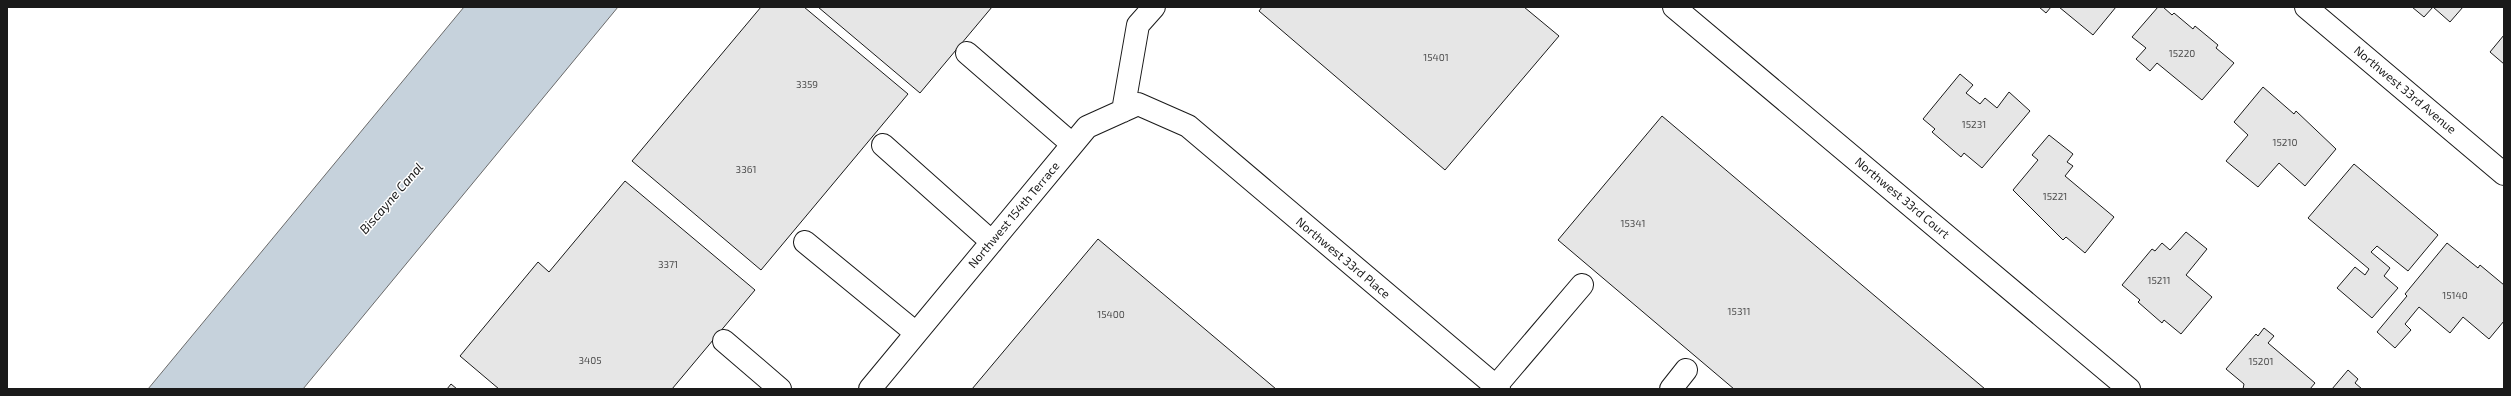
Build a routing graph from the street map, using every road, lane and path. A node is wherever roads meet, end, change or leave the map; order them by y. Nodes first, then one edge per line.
1 (1154, 7) edge
2 (1674, 7) edge
3 (2306, 7) edge
4 (967, 53) dead end
5 (1123, 111) junction
6 (1188, 126) joint
7 (1072, 144) junction
8 (883, 145) dead end
9 (2504, 174) edge
10 (805, 242) dead end
11 (992, 242) junction
12 (1582, 285) dead end
13 (916, 333) junction
14 (724, 341) dead end
15 (1686, 370) dead end
16 (1497, 388) edge
17 (780, 389) edge
18 (870, 389) edge
19 (1671, 389) edge
20 (2130, 389) edge

1 - 5 street
2 - 20 street, Northwest 33rd Court
3 - 9 street, Northwest 33rd Avenue
4 - 7 street
5 - 6 street, Northwest 154th Terrace
5 - 7 street, Northwest 154th Terrace
6 - 16 street, Northwest 33rd Place
7 - 11 street, Northwest 154th Terrace
8 - 11 street
10 - 13 street
11 - 13 street, Northwest 154th Terrace
12 - 16 street
13 - 18 street, Northwest 154th Terrace
14 - 17 street
15 - 19 street

